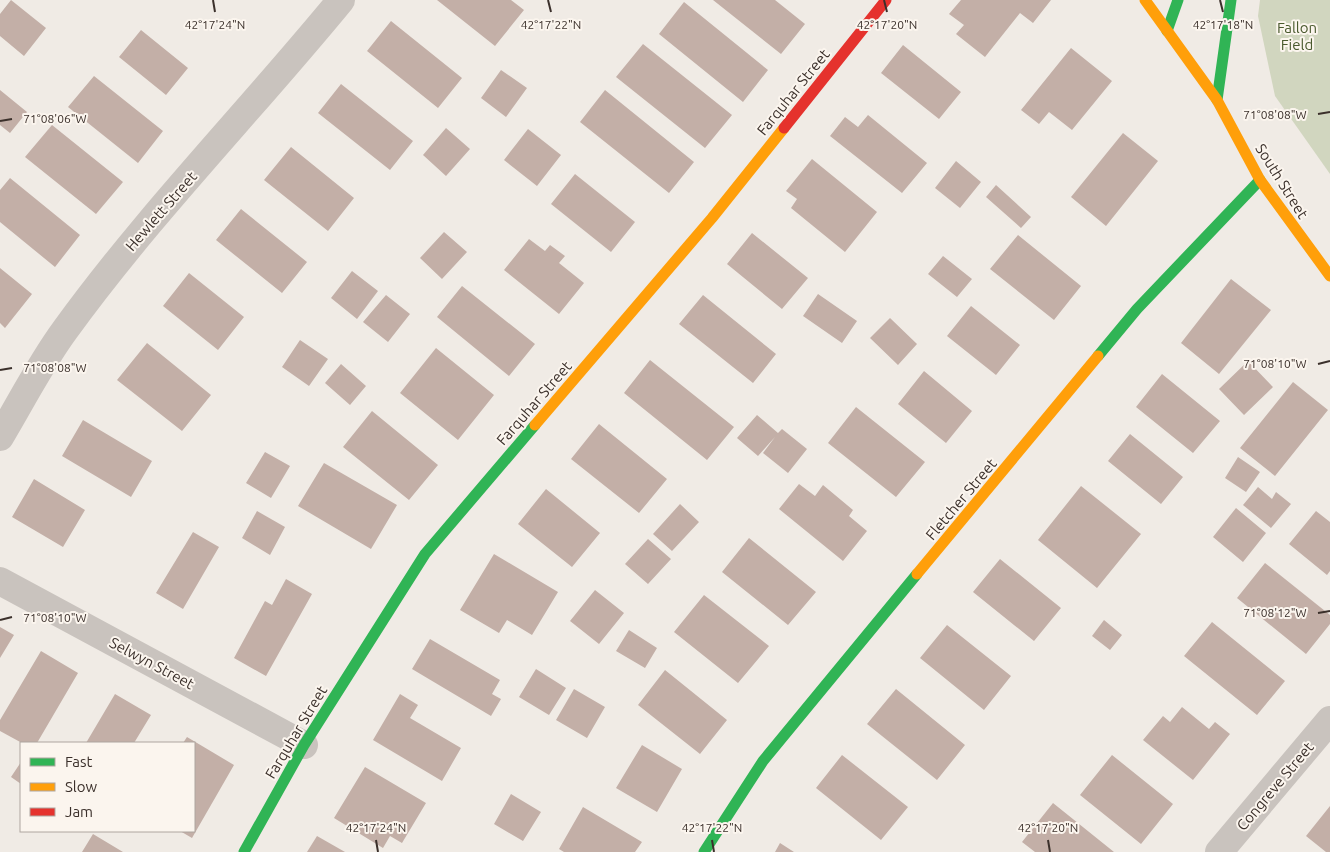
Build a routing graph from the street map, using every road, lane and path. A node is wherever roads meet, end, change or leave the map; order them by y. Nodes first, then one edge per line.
1 (341, 0) edge
2 (886, 0) edge
3 (1145, 0) edge
4 (1178, 0) edge
5 (1231, 0) edge
6 (1167, 31) junction
7 (1216, 100) junction
8 (1260, 180) junction
9 (1330, 276) edge
10 (0, 437) edge
11 (0, 581) edge
12 (1330, 720) edge
13 (304, 745) junction
14 (244, 852) edge
15 (704, 852) edge
16 (1219, 852) edge

1 - 10 street, Hewlett Street
2 - 13 street, Farquhar Street
3 - 6 street, South Street
4 - 6 street
5 - 7 street
6 - 7 street, South Street
7 - 8 street, South Street
8 - 9 street, South Street
8 - 15 street, Fletcher Street
11 - 13 street, Selwyn Street
12 - 16 street, Congreve Street
13 - 14 street, Farquhar Street

